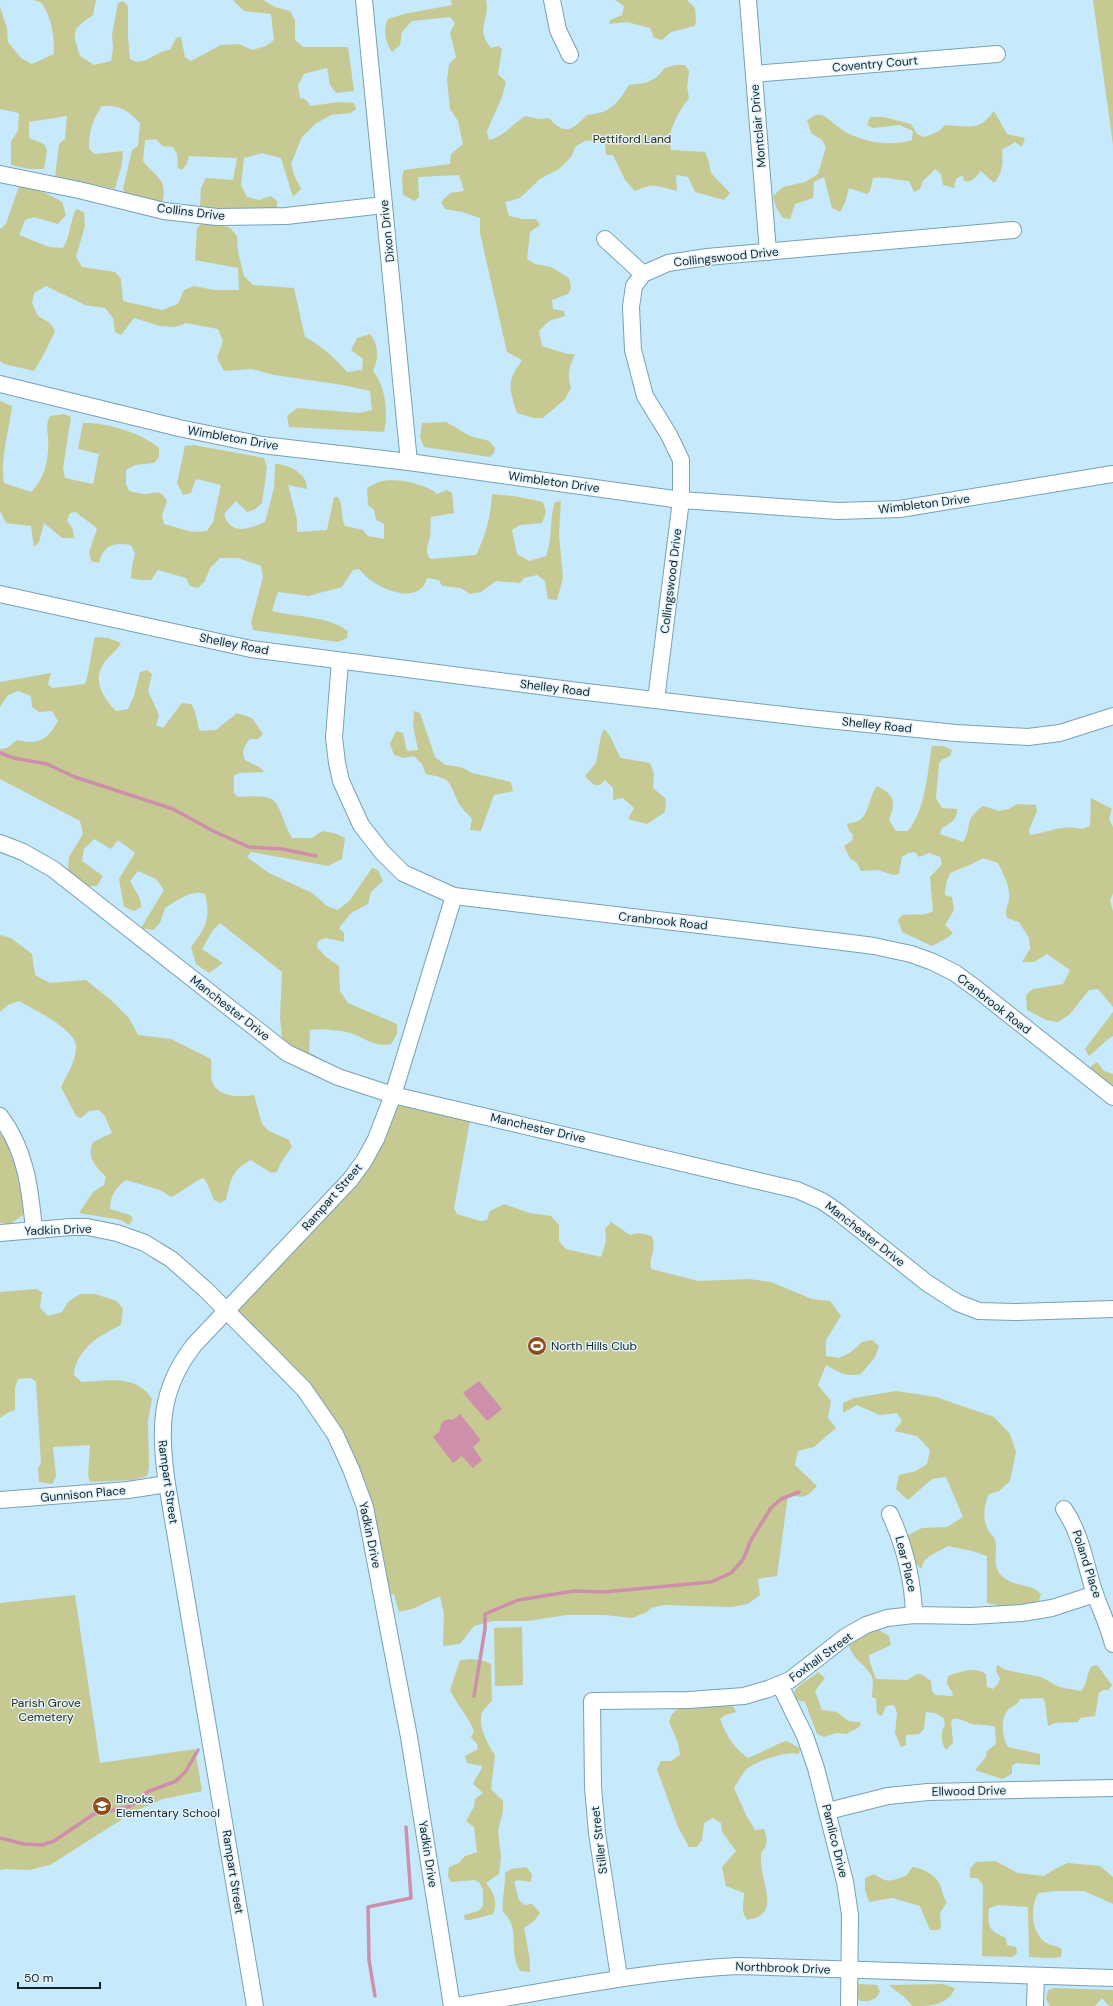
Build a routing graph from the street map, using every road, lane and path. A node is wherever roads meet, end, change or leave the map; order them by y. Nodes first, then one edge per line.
1 (364, 0) edge
2 (552, 0) edge
3 (748, 0) edge
4 (997, 54) dead end
5 (570, 55) dead end
6 (754, 74) junction
7 (0, 174) edge
8 (384, 205) junction
9 (1013, 230) dead end
10 (605, 238) dead end
11 (768, 252) junction
12 (643, 274) junction
13 (0, 384) edge
14 (409, 462) junction
15 (1113, 474) edge
16 (681, 500) junction
17 (0, 594) edge
18 (340, 661) junction
19 (656, 700) junction
20 (1113, 716) edge
21 (0, 843) edge
22 (454, 896) junction
23 (393, 1095) junction
24 (1113, 1097) edge
25 (0, 1116) edge
26 (34, 1230) junction
27 (0, 1232) edge
28 (1113, 1309) edge
29 (226, 1310) junction
30 (166, 1484) junction
31 (0, 1500) edge
32 (1064, 1509) dead end
33 (890, 1514) dead end
34 (1095, 1594) junction
35 (914, 1615) junction
36 (1113, 1644) edge
37 (780, 1685) junction
38 (592, 1701) joint
39 (1113, 1788) edge
40 (828, 1811) junction
41 (849, 1970) junction
42 (1036, 1976) junction
43 (619, 1977) junction
44 (1113, 1978) edge
45 (255, 2006) edge
46 (452, 2006) edge
47 (456, 2006) edge
48 (849, 2006) edge
49 (1035, 2006) edge

1 - 8 street, Dixon Drive
2 - 5 street
3 - 6 street, Montclair Drive
4 - 6 street, Coventry Court
6 - 11 street, Montclair Drive
7 - 8 street, Collins Drive
8 - 14 street, Dixon Drive
9 - 11 street, Collingswood Drive
10 - 12 street
11 - 12 street, Collingswood Drive
12 - 16 street, Collingswood Drive
13 - 14 street, Wimbleton Drive
14 - 16 street, Wimbleton Drive
15 - 16 street, Wimbleton Drive
16 - 19 street, Collingswood Drive
17 - 18 street, Shelley Road
18 - 19 street, Shelley Road
18 - 22 street, Cranbrook Road
19 - 20 street, Shelley Road
21 - 23 street, Manchester Drive
22 - 23 street, Rampart Street
22 - 24 street, Cranbrook Road
23 - 28 street, Manchester Drive
23 - 29 street, Rampart Street
25 - 26 street
26 - 27 street, Yadkin Drive
26 - 29 street, Yadkin Drive
29 - 30 street, Rampart Street
29 - 46 street, Yadkin Drive
30 - 31 street, Gunnison Place
30 - 45 street, Rampart Street
32 - 34 street, Poland Place
33 - 35 street, Lear Place
34 - 35 street, Foxhall Street
34 - 36 street, Poland Place
35 - 37 street, Foxhall Street
37 - 38 street, Foxhall Street
37 - 40 street, Pamlico Drive
38 - 43 street, Stiller Street
39 - 40 street, Ellwood Drive
40 - 41 street, Pamlico Drive
41 - 42 street, Northbrook Drive
41 - 43 street, Northbrook Drive
41 - 48 street, Pamlico Drive
42 - 44 street, Northbrook Drive
42 - 49 street
43 - 47 street, Northbrook Drive

